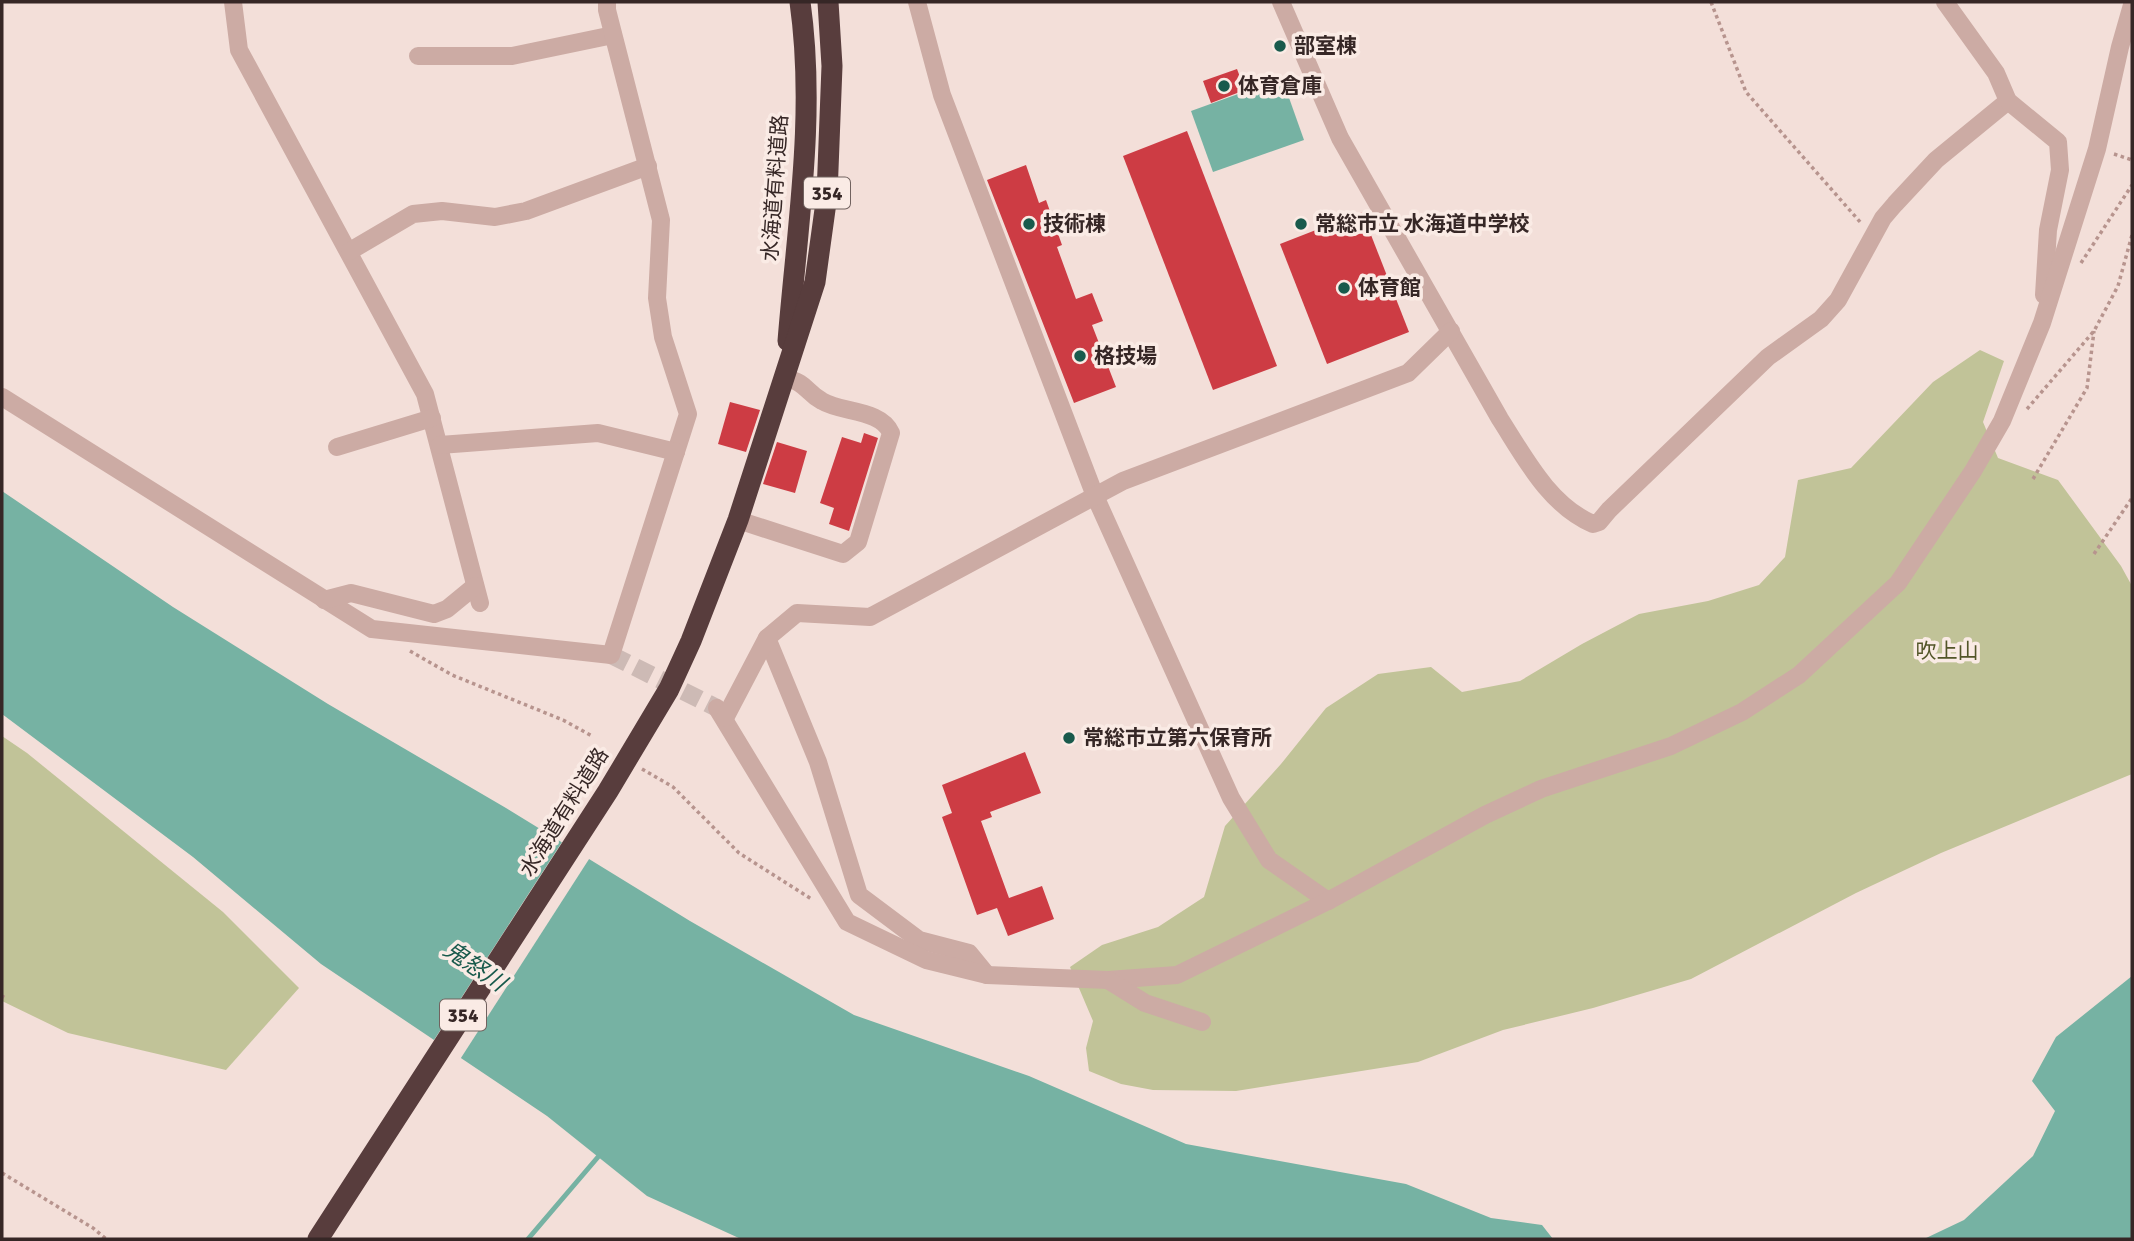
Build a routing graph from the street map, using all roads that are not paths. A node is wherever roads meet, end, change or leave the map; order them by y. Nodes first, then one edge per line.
1 (233, 2) edge
2 (607, 2) edge
3 (800, 2) edge
4 (828, 2) edge
5 (917, 2) edge
6 (1281, 2) edge
7 (1945, 2) edge
8 (2132, 5) edge
9 (613, 35) junction
10 (418, 56) dead end
11 (2008, 102) junction
12 (648, 166) junction
13 (350, 251) junction
14 (2042, 323) junction
15 (1451, 331) junction
16 (785, 378) junction
17 (2, 397) edge
18 (432, 418) junction
19 (440, 445) junction
20 (337, 447) dead end
21 (676, 452) junction
22 (1096, 496) junction
23 (738, 520) junction
24 (324, 600) junction
25 (767, 638) junction
26 (1328, 901) junction
27 (987, 975) junction
28 (1108, 980) junction
29 (1202, 1022) dead end
30 (318, 1239) edge

1 - 13 street
2 - 9 street
3 - 16 highway, 水海道有料道路 / 354
4 - 16 highway, 水海道有料道路 / 354
5 - 22 street
6 - 15 street
7 - 11 street
8 - 14 street
9 - 10 street
9 - 12 street
11 - 14 street
11 - 15 street
12 - 13 street
12 - 21 street
13 - 18 street
14 - 26 street
15 - 22 street
16 - 23 highway, 水海道有料道路 / 354
16 - 23 street
17 - 24 street
18 - 19 street
18 - 20 street
19 - 21 street
19 - 24 street
21 - 24 street
22 - 25 street
22 - 26 street
23 - 30 highway, 水海道有料道路 / 354
25 - 27 street
25 - 27 street
26 - 28 street
27 - 28 street
28 - 29 street

